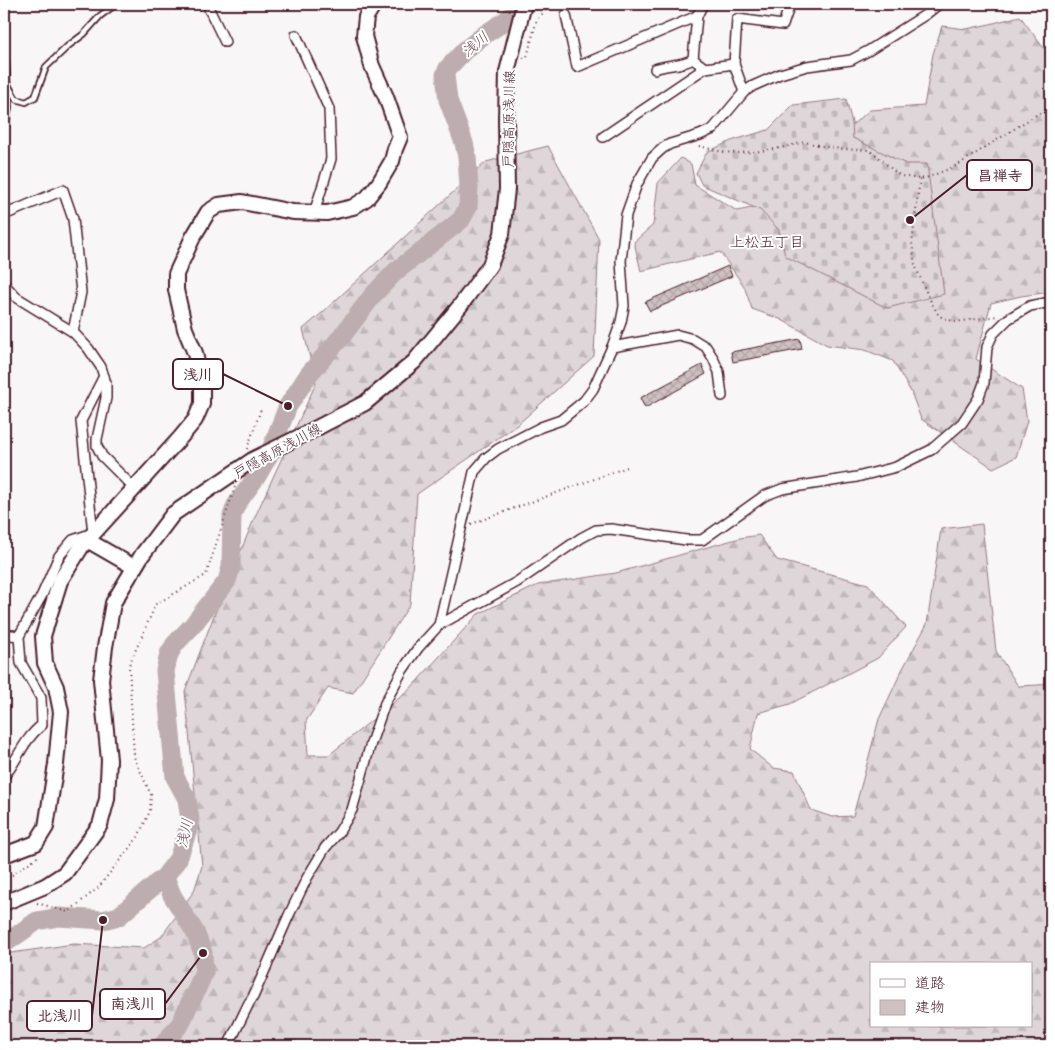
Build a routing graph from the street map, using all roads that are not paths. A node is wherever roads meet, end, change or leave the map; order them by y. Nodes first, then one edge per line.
1 (116, 4) edge
2 (210, 4) edge
3 (374, 4) edge
4 (524, 4) edge
5 (703, 4) edge
6 (790, 4) edge
7 (939, 4) edge
8 (566, 15) dead end
9 (697, 16) junction
10 (296, 35) dead end
11 (225, 42) dead end
12 (693, 59) junction
13 (4, 63) edge
14 (734, 64) junction
15 (705, 68) junction
16 (655, 69) dead end
17 (6, 80) junction
18 (744, 92) junction
19 (4, 126) edge
20 (603, 137) dead end
21 (314, 213) junction
22 (4, 215) edge
23 (4, 284) edge
24 (1051, 302) edge
25 (73, 332) junction
26 (612, 347) junction
27 (104, 376) junction
28 (722, 396) dead end
29 (134, 488) junction
30 (90, 536) junction
31 (134, 567) junction
32 (438, 625) junction
33 (4, 634) edge
34 (19, 636) junction
35 (4, 774) edge
36 (4, 854) edge
37 (4, 903) edge
38 (228, 1046) edge

1 - 17 lane
2 - 11 street
3 - 21 main road
4 - 31 main road, 戸隠高原浅川線, bridge
5 - 9 street
6 - 14 street
7 - 18 street
8 - 9 street
9 - 12 street
10 - 21 street
12 - 15 street
12 - 16 street
13 - 17 street
14 - 15 street
14 - 18 street
15 - 20 street
17 - 19 street
18 - 26 street
21 - 29 main road
22 - 25 street
23 - 25 street
24 - 32 street
25 - 27 street
26 - 28 street
26 - 32 street
27 - 29 street
27 - 30 street
29 - 30 main road
30 - 31 main road
30 - 34 street
30 - 36 main road
31 - 37 main road, 戸隠高原浅川線, bridge
32 - 38 street
33 - 34 street
34 - 35 street

